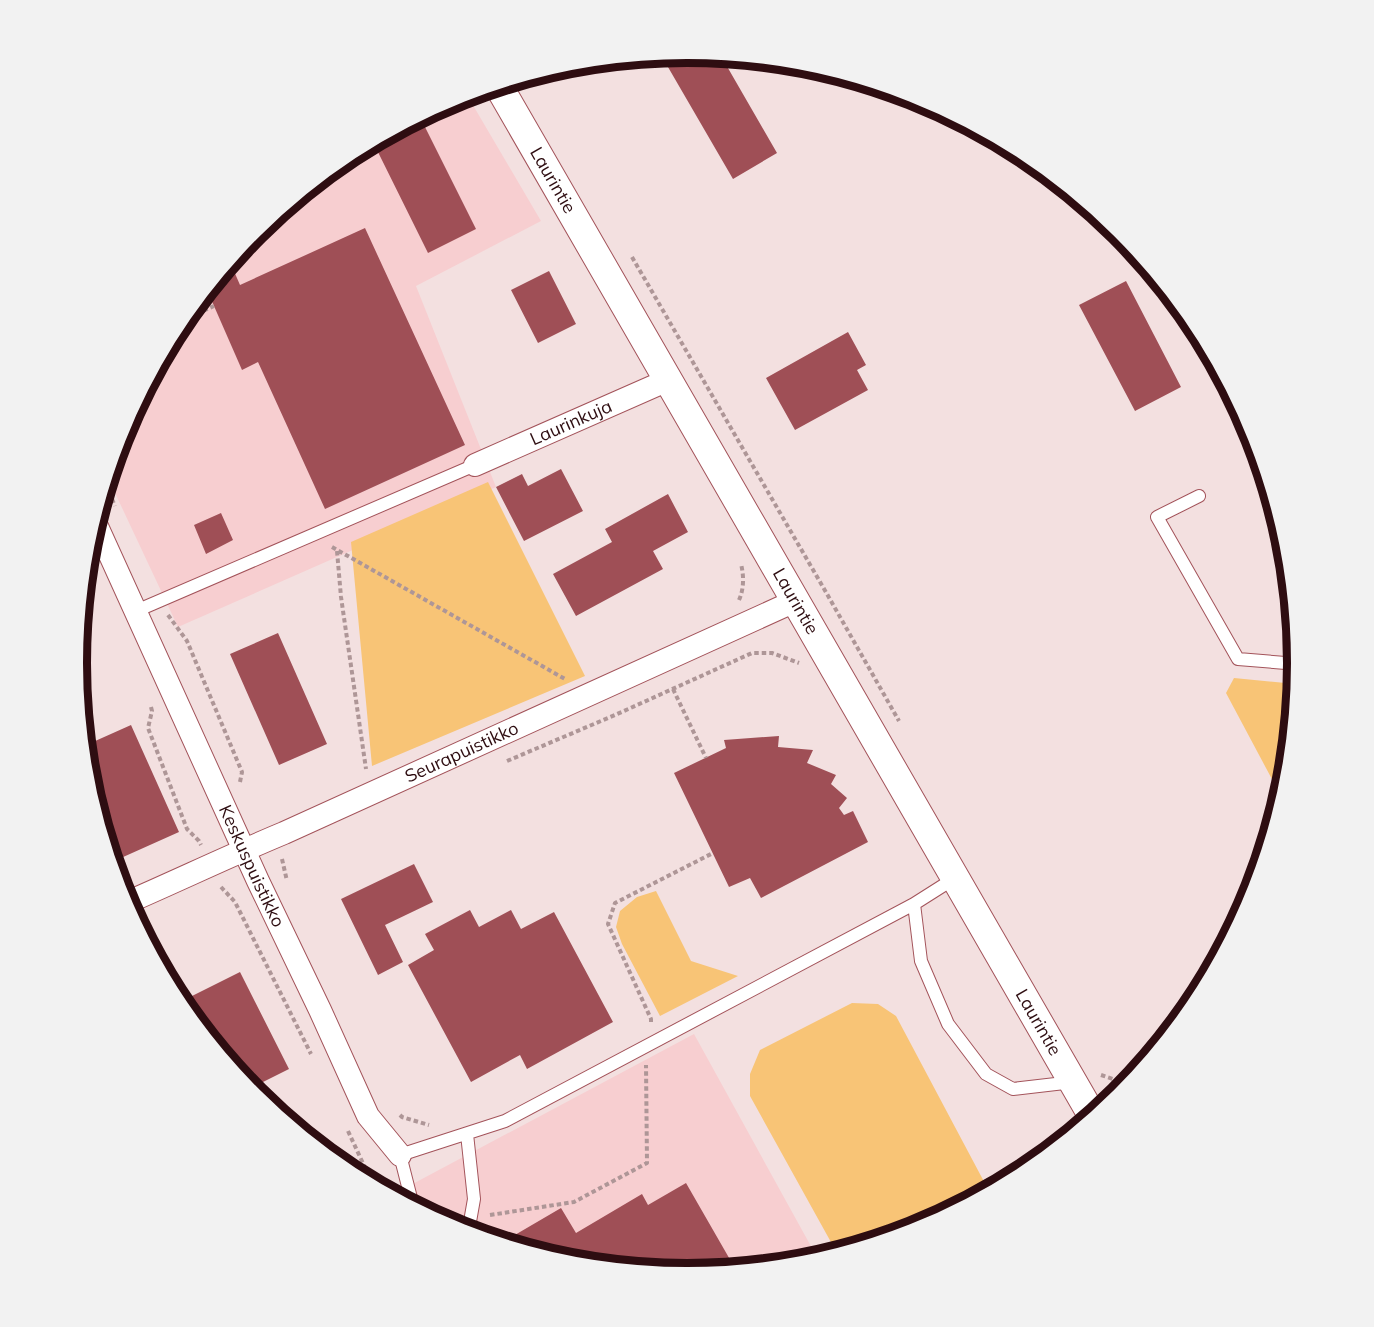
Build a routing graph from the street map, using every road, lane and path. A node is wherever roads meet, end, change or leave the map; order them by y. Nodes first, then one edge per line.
1 (502, 92) edge
2 (214, 306) dead end
3 (201, 312) edge
4 (668, 380) junction
5 (475, 465) joint
6 (111, 496) edge
7 (1199, 496) dead end
8 (115, 506) dead end
9 (312, 535) junction
10 (100, 536) edge
11 (337, 550) junction
12 (158, 601) junction
13 (795, 601) junction
14 (136, 611) junction
15 (1288, 663) edge
16 (571, 682) dead end
17 (673, 689) dead end
18 (148, 701) dead end
19 (706, 758) dead end
20 (367, 774) dead end
21 (239, 787) dead end
22 (284, 833) junction
23 (244, 849) junction
24 (713, 853) dead end
25 (212, 866) junction
26 (688, 866) dead end
27 (957, 878) junction
28 (288, 885) dead end
29 (135, 899) edge
30 (914, 904) junction
31 (314, 1060) dead end
32 (1085, 1078) junction
33 (1117, 1082) edge
34 (1091, 1108) edge
35 (394, 1109) dead end
36 (344, 1124) dead end
37 (467, 1134) junction
38 (400, 1155) junction
39 (367, 1171) edge
40 (411, 1196) edge
41 (470, 1223) edge

1 - 4 street, Laurintie
2 - 3 path
4 - 5 street, Laurinkuja
4 - 13 street, Laurintie
5 - 9 lane
6 - 8 path
7 - 15 lane
9 - 11 path
9 - 12 lane
10 - 14 street, Keskuspuistikko
11 - 16 path
11 - 20 path
12 - 14 lane
12 - 21 path
13 - 22 street, Seurapuistikko
13 - 27 street, Laurintie
14 - 23 street, Keskuspuistikko
17 - 19 path
18 - 25 path
22 - 23 street, Seurapuistikko
22 - 28 path
23 - 25 street, Seurapuistikko
23 - 38 street, Keskuspuistikko
24 - 26 path
25 - 29 street, Seurapuistikko
25 - 31 path
27 - 30 lane
27 - 32 street, Laurintie
30 - 32 lane
30 - 37 lane
32 - 33 path
32 - 34 street, Laurintie
35 - 37 path
36 - 39 path
37 - 38 lane
37 - 41 lane
38 - 40 lane, Keskuspuistikko

